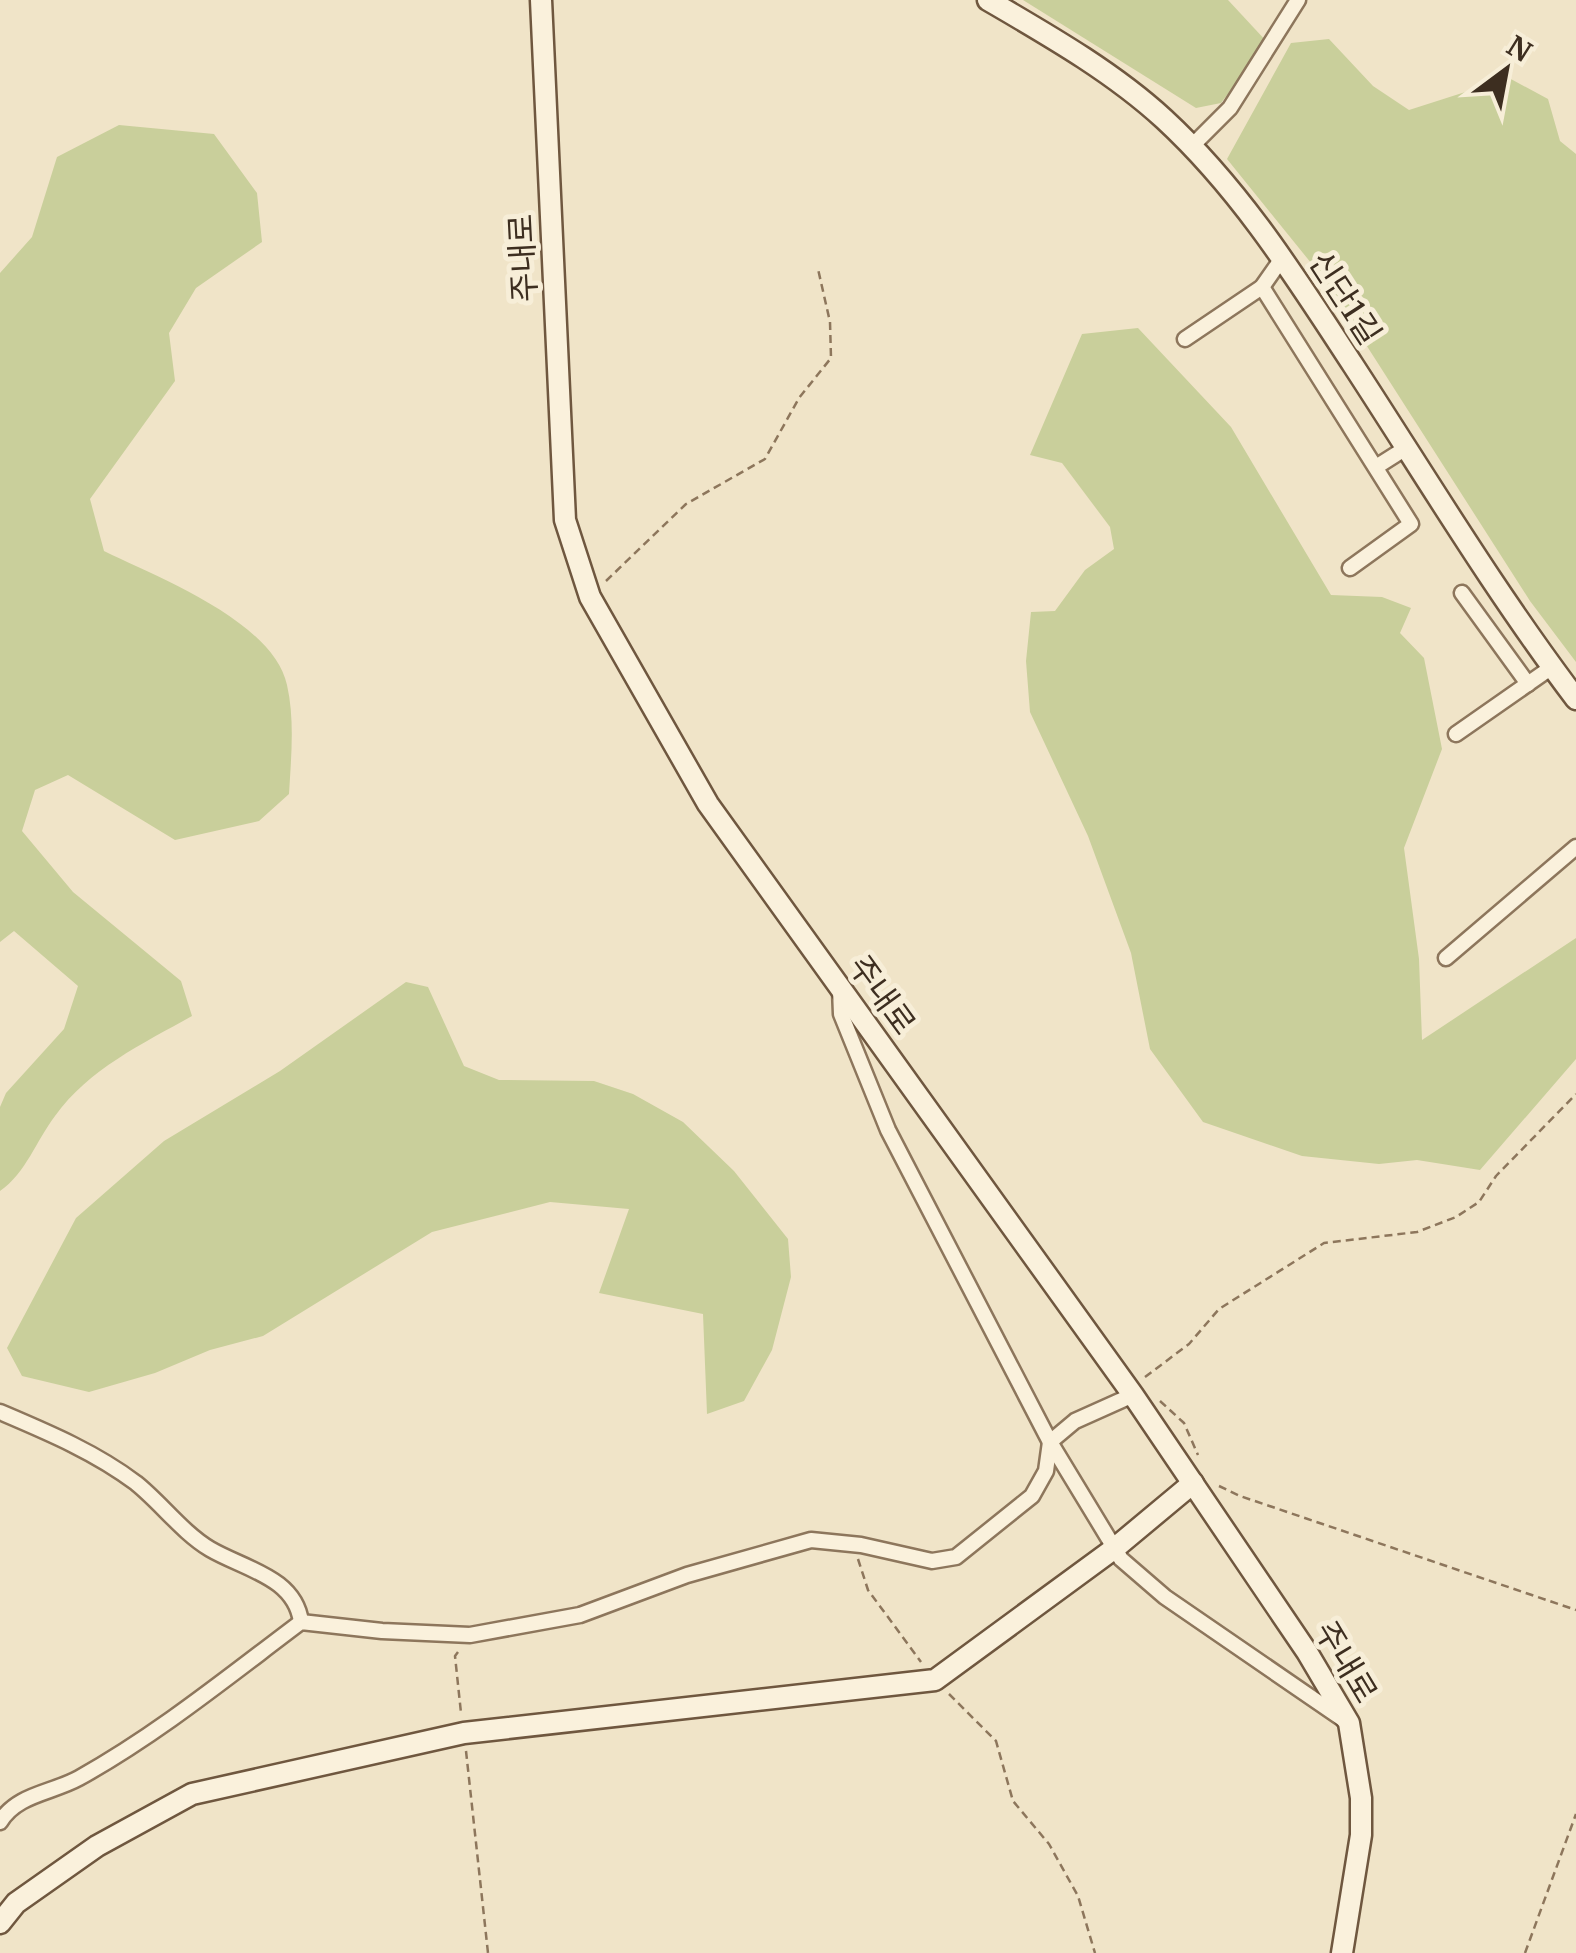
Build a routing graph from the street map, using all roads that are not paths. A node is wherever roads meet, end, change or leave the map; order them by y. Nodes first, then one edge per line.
1 (541, 0) edge
2 (988, 0) edge
3 (1298, 0) edge
4 (1191, 146) junction
5 (1283, 258) junction
6 (1262, 287) junction
7 (1185, 340) dead end
8 (1406, 448) junction
9 (1376, 467) junction
10 (1350, 568) dead end
11 (1462, 593) dead end
12 (1552, 667) junction
13 (1528, 684) junction
14 (1576, 699) edge
15 (1456, 734) dead end
16 (1576, 847) edge
17 (1446, 958) dead end
18 (840, 988) junction
19 (1130, 1391) junction
20 (0, 1412) edge
21 (1050, 1442) junction
22 (1203, 1476) junction
23 (1114, 1548) junction
24 (301, 1622) junction
25 (1349, 1724) junction
26 (0, 1822) edge
27 (0, 1923) edge
28 (1342, 1953) edge

1 - 18 street, 주내로
2 - 4 street, 신단1길
3 - 4 street
4 - 5 street, 신단1길
5 - 6 street
5 - 8 street, 신단1길
6 - 7 street
6 - 9 street
8 - 9 street
8 - 12 street, 신단1길
9 - 10 street
11 - 13 street
12 - 13 street
12 - 14 street, 신단1길
13 - 15 street
16 - 17 street
18 - 19 street, 주내로
18 - 21 street
19 - 21 street
19 - 22 street, 주내로
20 - 24 street
21 - 23 street
21 - 24 street
22 - 23 street
22 - 25 street, 주내로
23 - 25 street
23 - 27 street
24 - 26 street
25 - 28 street, 주내로

